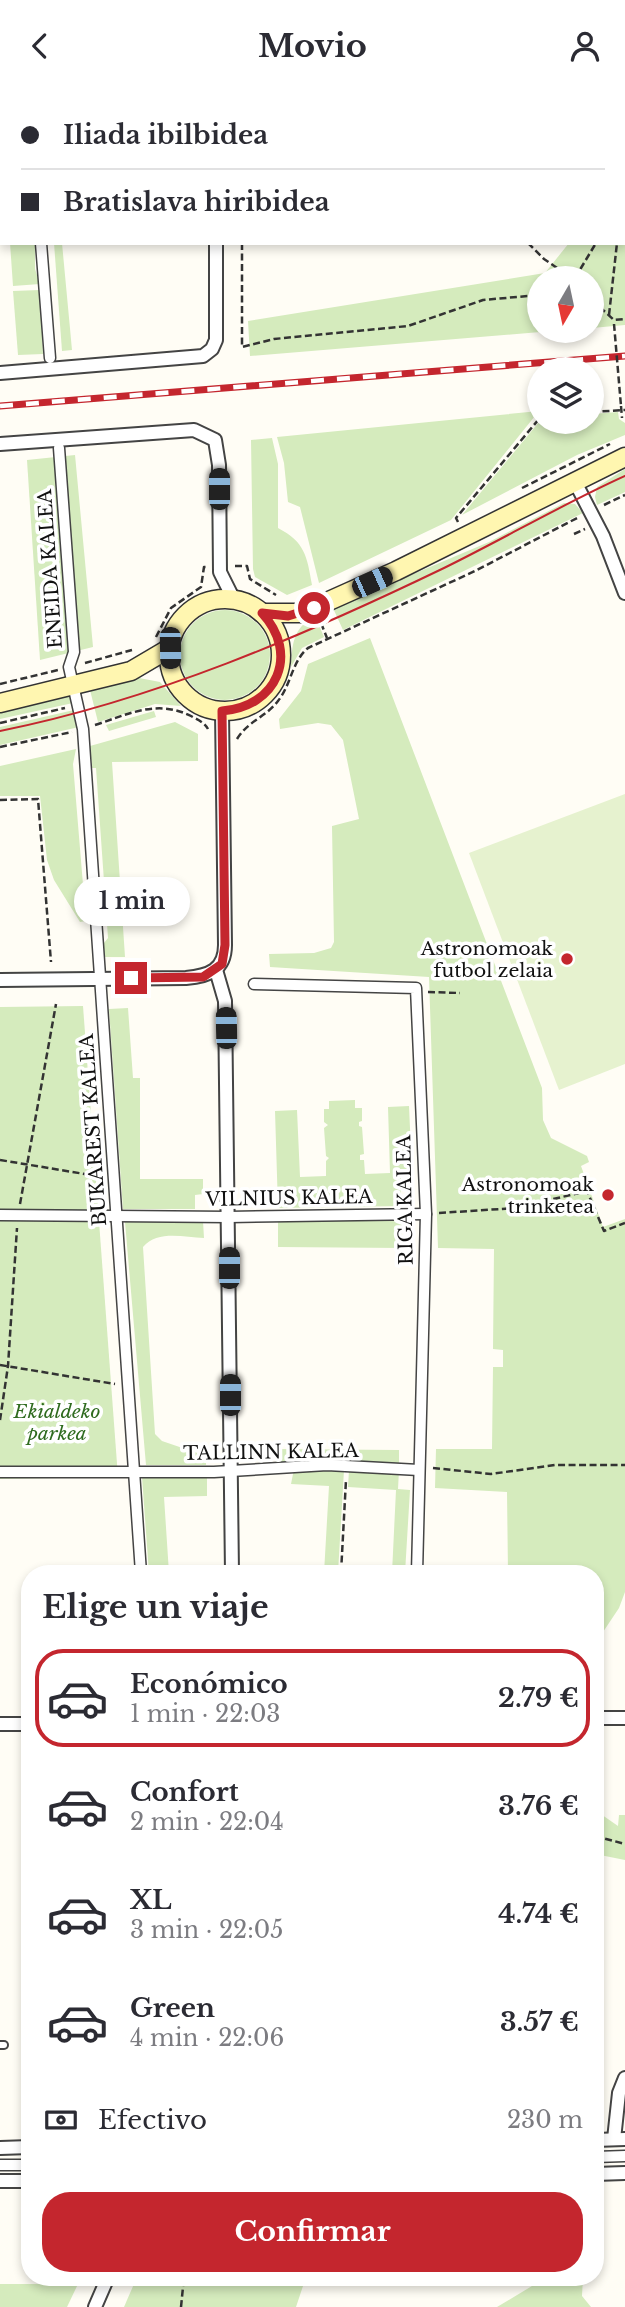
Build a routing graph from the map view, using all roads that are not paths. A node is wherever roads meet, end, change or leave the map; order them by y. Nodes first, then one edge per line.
1 (41, 245) edge
2 (216, 245) edge
3 (50, 358) dead end
4 (0, 373) edge
5 (0, 443) edge
6 (59, 448) dead end
7 (620, 449) edge
8 (574, 480) junction
9 (625, 593) edge
10 (234, 600) junction
11 (262, 613) junction
12 (302, 613) junction
13 (170, 648) junction
14 (281, 653) junction
15 (131, 671) junction
16 (74, 686) junction
17 (180, 687) junction
18 (0, 703) edge
19 (222, 711) junction
20 (216, 970) junction
21 (100, 979) junction
22 (0, 980) edge
23 (254, 984) dead end
24 (426, 1214) junction
25 (0, 1215) edge
26 (116, 1216) junction
27 (229, 1217) junction
28 (419, 1470) junction
29 (136, 1471) junction
30 (231, 1471) junction
31 (0, 1472) edge
32 (142, 1565) edge
33 (232, 1565) edge
34 (417, 1565) edge
35 (604, 1718) edge
36 (625, 1718) edge
37 (0, 1724) edge
38 (21, 1724) edge
39 (625, 2078) edge
40 (619, 2139) edge
41 (21, 2147) edge
42 (0, 2148) edge
43 (604, 2157) edge
44 (625, 2157) edge
45 (0, 2165) edge
46 (21, 2165) edge
47 (625, 2173) edge
48 (604, 2174) edge
49 (0, 2181) edge
50 (21, 2181) edge
51 (104, 2286) edge
52 (95, 2307) edge

1 - 3 street
2 - 4 street
5 - 10 street
6 - 16 street, ENEIDA KALEA
7 - 8 main road
8 - 9 street
8 - 12 main road
10 - 11 main road
10 - 13 main road
11 - 12 main road
11 - 14 main road
12 - 14 main road
13 - 15 main road
13 - 17 main road
14 - 19 main road
15 - 16 main road
15 - 17 main road
16 - 18 main road
16 - 21 street, BUKAREST KALEA
17 - 19 main road
19 - 20 street
20 - 21 street
20 - 27 street
21 - 22 street
21 - 26 street, BUKAREST KALEA
23 - 24 street, RIGA KALEA
24 - 27 street, VILNIUS KALEA
24 - 28 street, RIGA KALEA
25 - 26 street, VILNIUS KALEA
26 - 27 street, VILNIUS KALEA
26 - 29 street, BUKAREST KALEA
27 - 30 street
28 - 30 street, TALLINN KALEA
28 - 34 street, RIGA KALEA
29 - 30 street, TALLINN KALEA
29 - 31 street, TALLINN KALEA
29 - 32 street, BUKAREST KALEA
30 - 33 street
35 - 36 street
37 - 38 street
39 - 40 street
41 - 42 street
43 - 44 street
45 - 46 street
47 - 48 street
49 - 50 street
51 - 52 street

